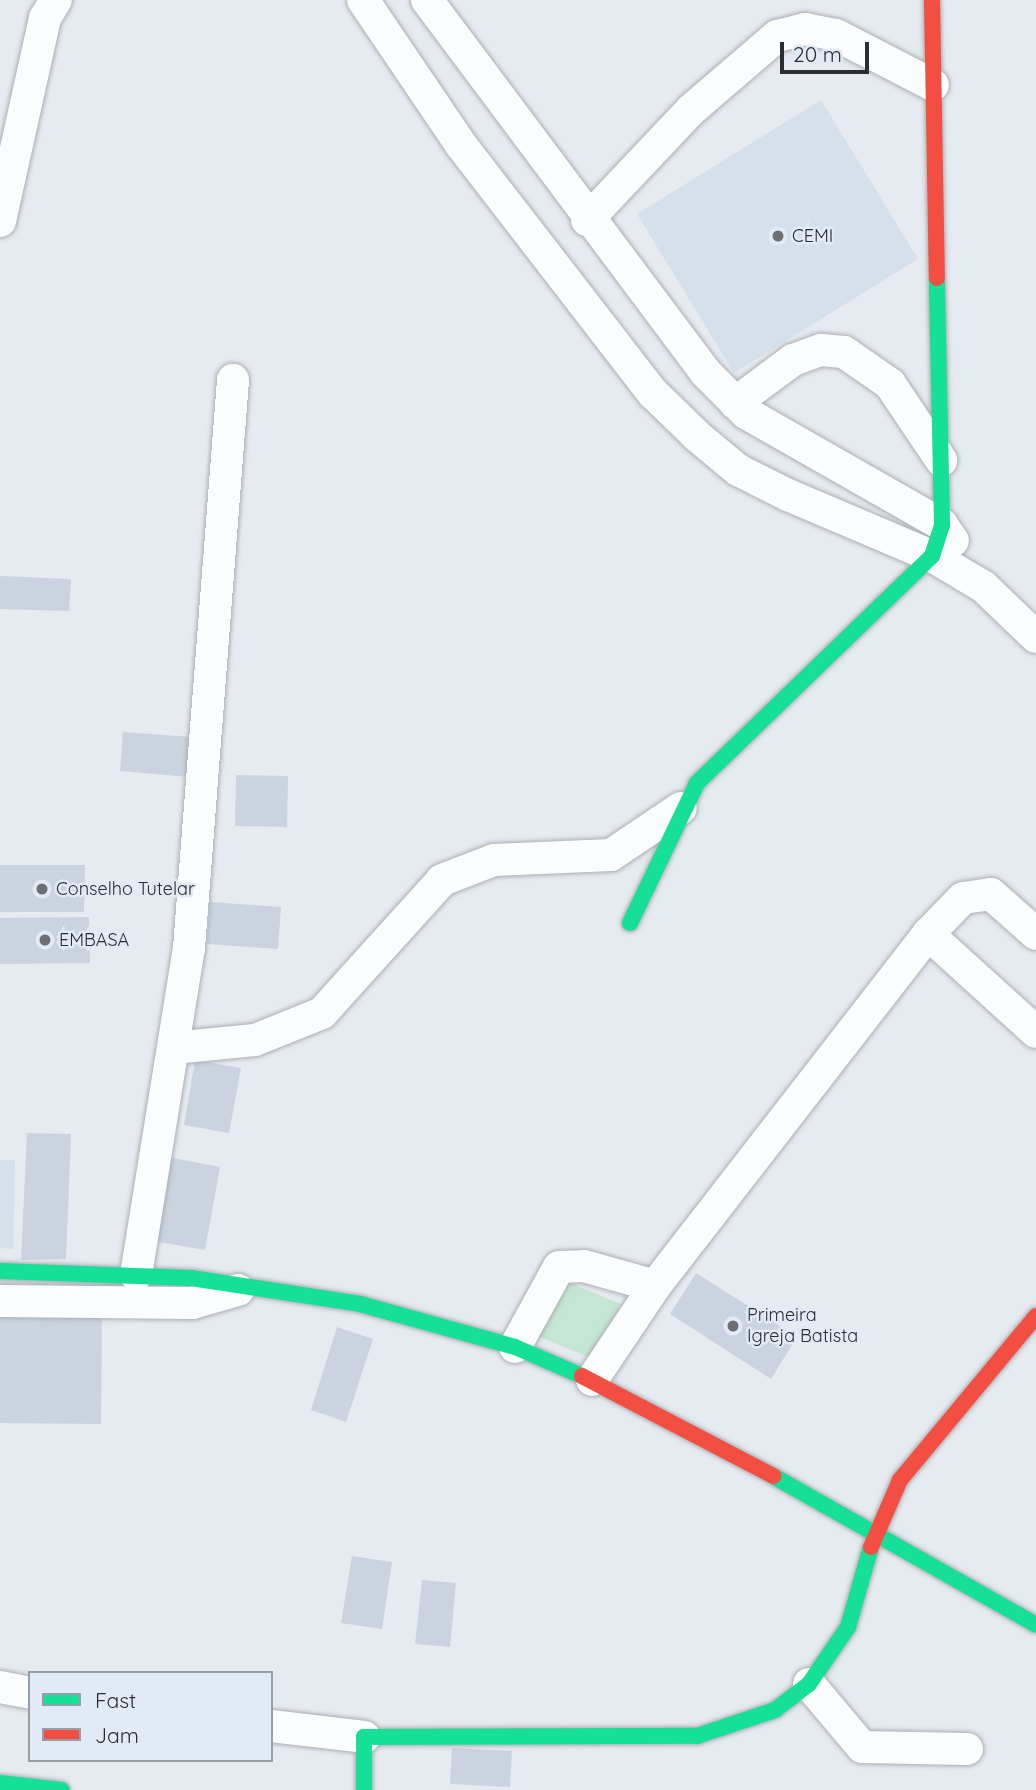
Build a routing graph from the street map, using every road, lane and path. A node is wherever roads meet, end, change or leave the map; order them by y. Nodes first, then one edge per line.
1 (56, 0) edge
2 (363, 0) edge
3 (426, 0) edge
4 (932, 0) edge
5 (933, 85) junction
6 (587, 220) junction
7 (0, 221) edge
8 (233, 380) dead end
9 (735, 403) junction
10 (941, 460) junction
11 (942, 525) junction
12 (932, 556) junction
13 (984, 587) junction
14 (1036, 636) edge
15 (681, 808) junction
16 (630, 923) dead end
17 (928, 934) junction
18 (1036, 934) edge
19 (1036, 1032) edge
20 (173, 1048) junction
21 (0, 1271) edge
22 (136, 1275) junction
23 (656, 1286) junction
24 (238, 1290) junction
25 (0, 1301) edge
26 (1036, 1316) edge
27 (515, 1348) junction
28 (593, 1380) junction
29 (876, 1531) junction
30 (1036, 1625) edge
31 (809, 1684) junction
32 (0, 1687) edge
33 (28, 1693) edge
34 (273, 1726) edge
35 (365, 1737) junction
36 (967, 1749) dead end
37 (0, 1783) edge
38 (62, 1790) edge
39 (364, 1790) edge

1 - 7 street
2 - 12 street
3 - 6 street
4 - 5 main road
5 - 6 street
5 - 10 main road
6 - 9 street
8 - 20 street
9 - 10 street
9 - 11 street
10 - 11 main road
11 - 12 main road
11 - 13 street
12 - 13 street
12 - 15 main road
13 - 14 street
15 - 16 main road
15 - 20 street
17 - 18 street
17 - 19 street
17 - 23 street
20 - 22 street
21 - 22 main road
22 - 24 main road
23 - 27 street
23 - 28 street
24 - 25 street
24 - 27 main road
26 - 29 main road
27 - 28 main road
28 - 29 main road
29 - 30 main road
29 - 31 main road
31 - 35 main road
31 - 36 street
32 - 33 street
34 - 35 street
35 - 39 main road
37 - 38 main road

